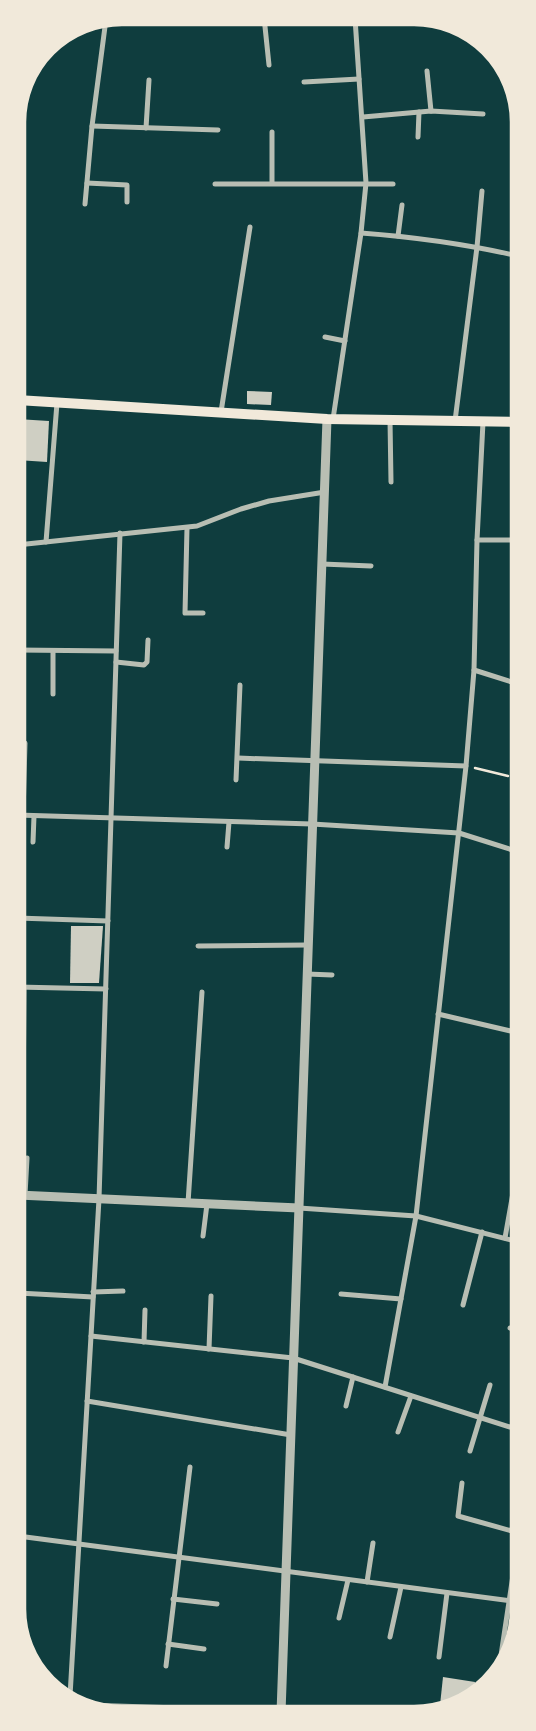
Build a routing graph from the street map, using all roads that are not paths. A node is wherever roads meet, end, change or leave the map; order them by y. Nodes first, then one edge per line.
1 (265, 25) edge
2 (355, 25) edge
3 (105, 27) edge
4 (269, 65) dead end
5 (427, 71) dead end
6 (359, 79) junction
7 (149, 80) dead end
8 (304, 82) dead end
9 (431, 111) junction
10 (419, 112) junction
11 (483, 114) dead end
12 (362, 117) junction
13 (92, 126) junction
14 (146, 128) junction
15 (218, 130) dead end
16 (272, 132) dead end
17 (418, 137) dead end
18 (87, 183) junction
19 (366, 183) junction
20 (215, 184) dead end
21 (272, 184) junction
22 (392, 184) dead end
23 (482, 190) dead end
24 (126, 202) dead end
25 (85, 204) dead end
26 (402, 205) dead end
27 (250, 227) dead end
28 (361, 233) junction
29 (398, 236) junction
30 (477, 247) junction
31 (511, 254) edge
32 (325, 337) dead end
33 (345, 341) junction
34 (25, 401) edge
35 (57, 403) junction
36 (221, 413) junction
37 (330, 419) junction
38 (390, 420) junction
39 (454, 422) junction
40 (483, 422) junction
41 (511, 422) edge
42 (391, 482) dead end
43 (325, 492) junction
44 (187, 528) junction
45 (120, 533) junction
46 (477, 540) junction
47 (511, 540) edge
48 (46, 542) junction
49 (25, 544) edge
50 (322, 564) junction
51 (371, 566) dead end
52 (203, 613) dead end
53 (148, 640) dead end
54 (25, 650) edge
55 (53, 651) junction
56 (116, 651) junction
57 (116, 662) junction
58 (474, 670) junction
59 (511, 682) edge
60 (240, 685) dead end
61 (53, 694) dead end
62 (238, 758) junction
63 (315, 760) junction
64 (466, 766) junction
65 (236, 780) dead end
66 (25, 815) edge
67 (34, 816) junction
68 (111, 818) junction
69 (229, 822) junction
70 (312, 824) junction
71 (459, 833) junction
72 (33, 842) dead end
73 (227, 847) dead end
74 (511, 849) edge
75 (25, 918) edge
76 (108, 921) junction
77 (308, 945) junction
78 (198, 946) dead end
79 (307, 974) junction
80 (332, 975) dead end
81 (25, 988) edge
82 (106, 989) junction
83 (202, 992) dead end
84 (438, 1014) junction
85 (511, 1031) edge
86 (27, 1158) dead end
87 (25, 1173) edge
88 (25, 1195) edge
89 (99, 1198) junction
90 (188, 1203) junction
91 (207, 1204) junction
92 (511, 1204) edge
93 (299, 1208) junction
94 (416, 1216) junction
95 (482, 1232) junction
96 (203, 1236) dead end
97 (505, 1238) junction
98 (511, 1240) edge
99 (123, 1291) dead end
100 (25, 1293) edge
101 (93, 1294) junction
102 (342, 1294) dead end
103 (210, 1296) dead end
104 (401, 1299) junction
105 (463, 1305) dead end
106 (145, 1310) dead end
107 (91, 1336) junction
108 (144, 1342) junction
109 (209, 1349) junction
110 (293, 1358) junction
111 (353, 1377) junction
112 (490, 1385) dead end
113 (385, 1387) junction
114 (411, 1396) junction
115 (87, 1401) junction
116 (346, 1406) dead end
117 (481, 1418) junction
118 (511, 1427) edge
119 (398, 1432) dead end
120 (291, 1435) junction
121 (470, 1451) dead end
122 (190, 1467) dead end
123 (462, 1483) dead end
124 (511, 1531) edge
125 (25, 1537) edge
126 (79, 1544) junction
127 (374, 1544) dead end
128 (179, 1557) junction
129 (286, 1571) junction
130 (348, 1580) junction
131 (367, 1582) junction
132 (401, 1587) junction
133 (447, 1593) junction
134 (511, 1594) edge
135 (174, 1599) junction
136 (510, 1601) junction
137 (218, 1604) dead end
138 (339, 1618) dead end
139 (390, 1637) dead end
140 (168, 1644) junction
141 (204, 1649) dead end
142 (502, 1650) edge
143 (439, 1657) dead end
144 (166, 1666) dead end
145 (70, 1691) edge
146 (281, 1706) edge

1 - 4 street
2 - 6 street
3 - 13 street
5 - 9 street
6 - 8 street
6 - 12 street
7 - 14 street
9 - 10 street
9 - 11 street
10 - 12 street
10 - 17 street
12 - 19 street
13 - 14 street
13 - 18 street
14 - 15 street
16 - 21 street
18 - 24 street
18 - 25 street
19 - 21 street
19 - 22 street
19 - 28 street
20 - 21 street
23 - 30 street
26 - 29 street
27 - 36 street
28 - 29 street
28 - 33 street
29 - 30 street
30 - 31 street
30 - 39 street
32 - 33 street
33 - 37 street
34 - 35 main road
35 - 36 main road
35 - 48 street
36 - 37 main road
37 - 38 main road
37 - 43 street
38 - 39 main road
38 - 42 street
39 - 40 main road
40 - 41 main road
40 - 46 street
43 - 44 street
43 - 50 street
44 - 45 street
44 - 52 street
45 - 48 street
45 - 56 street
46 - 47 street
46 - 58 street
48 - 49 street
50 - 51 street
50 - 63 street
53 - 57 street
54 - 55 street
55 - 56 street
55 - 61 street
56 - 57 street
57 - 68 street
58 - 59 street
58 - 64 street
60 - 62 street
62 - 63 street
62 - 65 street
63 - 64 street
63 - 70 street
64 - 71 street
66 - 67 street
67 - 68 street
67 - 72 street
68 - 69 street
68 - 76 street
69 - 70 street
69 - 73 street
70 - 71 street
70 - 77 street
71 - 74 street
71 - 84 street
75 - 76 street
76 - 82 street
77 - 78 street
77 - 79 street
79 - 80 street
79 - 93 street
81 - 82 street
82 - 89 street
83 - 90 street
84 - 85 street
84 - 94 street
86 - 87 street
88 - 89 street
89 - 90 street
89 - 101 street
90 - 91 street
91 - 93 street
91 - 96 street
92 - 97 street
93 - 94 street
93 - 110 street
94 - 95 street
94 - 104 street
95 - 97 street
95 - 105 street
97 - 98 street
99 - 101 street
100 - 101 street
101 - 107 street
102 - 104 street
103 - 109 street
104 - 113 street
106 - 108 street
107 - 108 street
107 - 115 street
108 - 109 street
109 - 110 street
110 - 111 street
110 - 120 street
111 - 113 street
111 - 116 street
112 - 117 street
113 - 114 street
114 - 117 street
114 - 119 street
115 - 120 street
115 - 126 street
117 - 118 street
117 - 121 street
120 - 129 street
122 - 128 street
123 - 124 street
125 - 126 street
126 - 128 street
126 - 145 street
127 - 131 street
128 - 129 street
128 - 135 street
129 - 130 street
129 - 146 street
130 - 131 street
130 - 138 street
131 - 132 street
132 - 133 street
132 - 139 street
133 - 136 street
133 - 143 street
134 - 136 street
135 - 137 street
135 - 140 street
136 - 142 street
140 - 141 street
140 - 144 street

